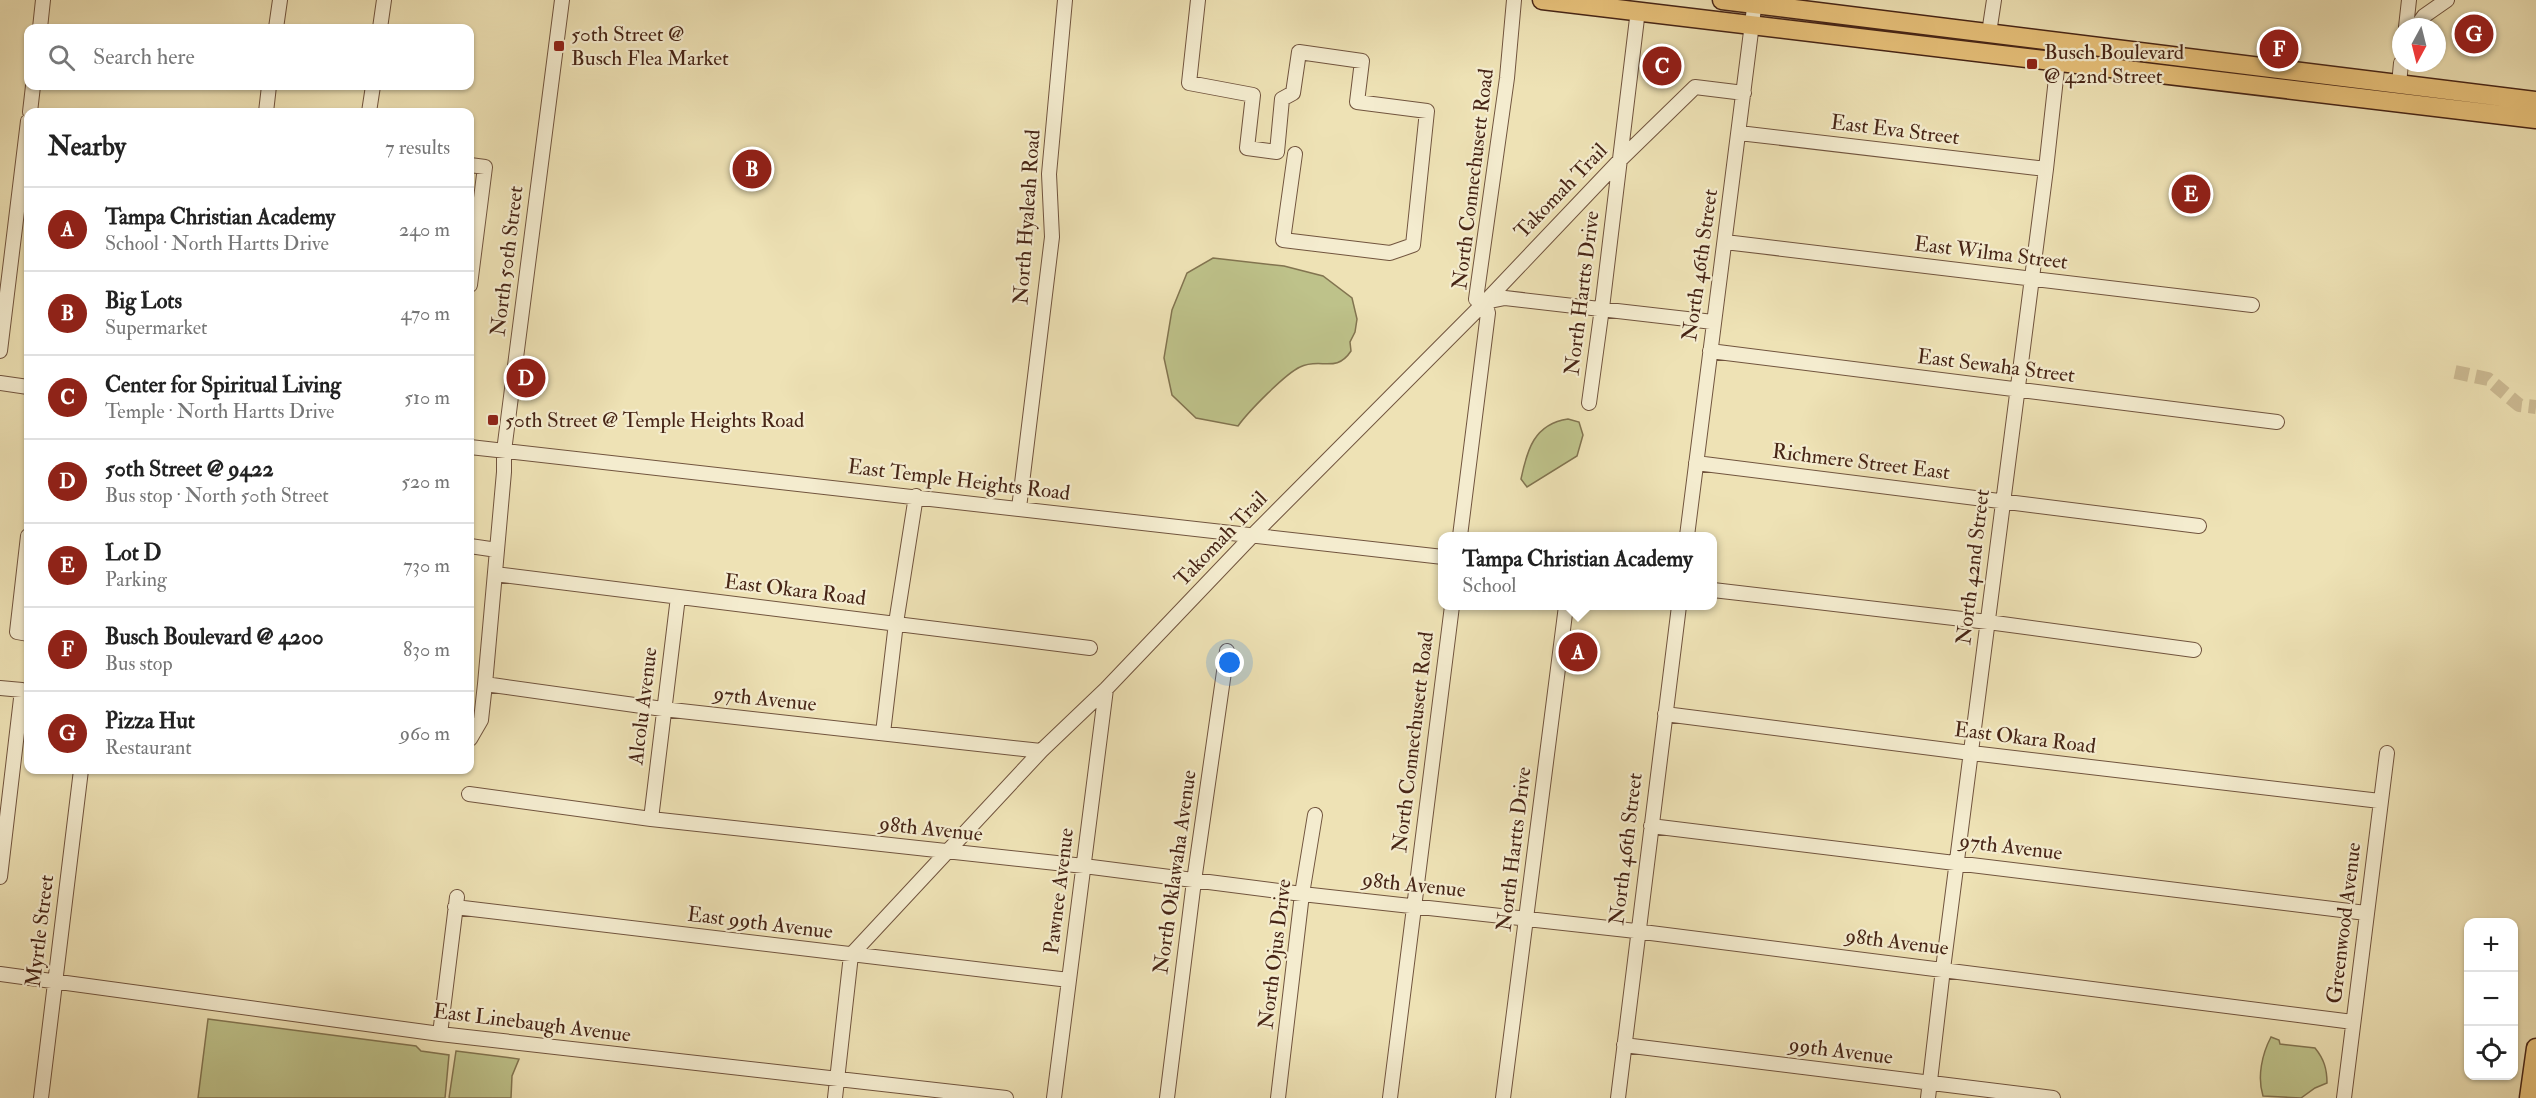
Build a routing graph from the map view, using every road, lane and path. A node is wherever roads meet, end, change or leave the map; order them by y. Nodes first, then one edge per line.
1 (44, 0) edge
2 (280, 0) edge
3 (384, 0) edge
4 (562, 0) edge
5 (1065, 0) edge
6 (1198, 0) edge
7 (1514, 0) edge
8 (1542, 0) edge
9 (1722, 0) edge
10 (1994, 0) edge
11 (2409, 0) edge
12 (2446, 0) edge
13 (1755, 2) edge
14 (1638, 10) junction
15 (2407, 18) edge
16 (2423, 18) edge
17 (41, 24) edge
18 (277, 24) edge
19 (381, 24) edge
20 (1752, 24) junction
21 (1989, 33) junction
22 (2060, 42) junction
23 (2058, 62) junction
24 (2400, 72) edge
25 (2398, 84) junction
26 (2283, 87) junction
27 (33, 90) edge
28 (269, 90) edge
29 (372, 90) edge
30 (1744, 93) junction
31 (2536, 101) edge
32 (30, 108) edge
33 (266, 108) edge
34 (370, 108) edge
35 (2536, 118) edge
36 (1738, 133) junction
37 (24, 154) edge
38 (1295, 154) dead end
39 (1620, 160) junction
40 (474, 166) edge
41 (2046, 169) junction
42 (1725, 242) junction
43 (474, 251) edge
44 (2031, 279) junction
45 (1485, 302) junction
46 (2252, 305) dead end
47 (1602, 308) junction
48 (1713, 322) junction
49 (0, 351) edge
50 (1710, 351) junction
51 (0, 383) edge
52 (24, 386) edge
53 (2017, 389) junction
54 (1589, 403) dead end
55 (2277, 422) dead end
56 (474, 447) edge
57 (504, 451) junction
58 (1696, 464) junction
59 (916, 496) junction
60 (2002, 500) junction
61 (1019, 508) junction
62 (2199, 526) dead end
63 (1461, 532) edge
64 (1688, 532) edge
65 (1253, 535) junction
66 (474, 547) edge
67 (497, 550) junction
68 (1438, 556) edge
69 (24, 571) edge
70 (495, 574) junction
71 (1717, 590) edge
72 (678, 597) junction
73 (1451, 610) edge
74 (1565, 610) edge
75 (1678, 610) edge
76 (1988, 622) junction
77 (896, 623) junction
78 (24, 633) edge
79 (1090, 648) dead end
80 (2194, 650) dead end
81 (1227, 651) dead end
82 (485, 684) junction
83 (0, 688) edge
84 (1106, 689) junction
85 (663, 709) junction
86 (1665, 714) junction
87 (474, 731) edge
88 (883, 732) junction
89 (1041, 751) junction
90 (1971, 753) junction
91 (2387, 753) dead end
92 (81, 774) edge
93 (469, 794) dead end
94 (2380, 801) junction
95 (1315, 815) dead end
96 (651, 819) junction
97 (1651, 826) junction
98 (945, 852) junction
99 (1958, 861) junction
100 (1084, 866) junction
101 (0, 877) edge
102 (1194, 881) junction
103 (1302, 894) junction
104 (1414, 905) junction
105 (2366, 913) junction
106 (1526, 919) junction
107 (1637, 933) junction
108 (851, 954) junction
109 (1943, 969) junction
110 (0, 975) edge
111 (1069, 980) junction
112 (56, 981) junction
113 (2353, 1022) junction
114 (440, 1034) junction
115 (1624, 1045) junction
116 (2536, 1048) edge
117 (837, 1081) junction
118 (1930, 1083) junction
119 (944, 1095) edge
120 (41, 1098) edge
121 (827, 1098) edge
122 (835, 1098) edge
123 (1006, 1098) edge
124 (1054, 1098) edge
125 (1167, 1098) edge
126 (1278, 1098) edge
127 (1390, 1098) edge
128 (1503, 1098) edge
129 (1618, 1098) edge
130 (1928, 1098) edge
131 (2053, 1098) edge
132 (2344, 1098) edge
133 (2529, 1098) edge

1 - 17 street
2 - 18 street
3 - 19 street
4 - 57 street, North 50th Street
5 - 61 street, North Hyaleah Road
6 - 38 street
7 - 45 street, North Connechusett Road
8 - 14 main road
9 - 13 main road
10 - 21 street
11 - 15 street
12 - 16 street
13 - 20 street, North 46th Street
13 - 21 main road
14 - 20 main road
14 - 39 street, North Hartts Drive
20 - 23 main road
20 - 30 street, North 46th Street
21 - 22 main road
22 - 23 street, North 42nd Street
22 - 25 main road
23 - 26 main road
23 - 41 street, North 42nd Street
24 - 25 street
25 - 26 main road
25 - 31 main road
26 - 35 main road
27 - 32 street
28 - 33 street
29 - 34 street
30 - 36 street, North 46th Street
30 - 39 street, Takomah Trail
36 - 41 street, East Eva Street
36 - 42 street, North 46th Street
37 - 49 street
39 - 45 street, Takomah Trail
39 - 47 street, North Hartts Drive
40 - 43 street
41 - 44 street, North 42nd Street
42 - 44 street, East Wilma Street
42 - 48 street, North 46th Street
44 - 46 street, East Wilma Street
44 - 53 street, North 42nd Street
45 - 47 street
45 - 63 street, North Connechusett Road
45 - 65 street, Takomah Trail
47 - 48 street
47 - 54 street, North Hartts Drive
48 - 50 street, North 46th Street
50 - 53 street, East Sewaha Street
50 - 58 street, North 46th Street
51 - 52 street
53 - 55 street, East Sewaha Street
53 - 60 street, North 42nd Street
56 - 57 street, East Temple Heights Road
57 - 59 street, East Temple Heights Road
57 - 67 street, North 50th Street
58 - 60 street, Richmere Street East
58 - 64 street, North 46th Street
59 - 61 street, East Temple Heights Road
59 - 77 street
60 - 62 street, Richmere Street East
60 - 76 street, North 42nd Street
61 - 65 street, East Temple Heights Road
65 - 68 street, East Temple Heights Road
65 - 84 street, Takomah Trail
66 - 67 street
67 - 70 street, North 50th Street
69 - 78 street
70 - 72 street, East Okara Road
70 - 82 street, North 50th Street
71 - 76 street
72 - 77 street, East Okara Road
72 - 85 street, Alcolu Avenue
73 - 104 street, North Connechusett Road
74 - 106 street, North Hartts Drive
75 - 86 street, North 46th Street
76 - 80 street
76 - 90 street, North 42nd Street
77 - 79 street, East Okara Road
77 - 88 street
81 - 102 street, North Oklawaha Avenue
82 - 85 street, 97th Avenue
82 - 87 street, North 50th Street
83 - 101 street
84 - 89 street, Takomah Trail
84 - 100 street, Pawnee Avenue
85 - 88 street, 97th Avenue
85 - 96 street, Alcolu Avenue
86 - 90 street, East Okara Road
86 - 97 street, North 46th Street
88 - 89 street, 97th Avenue
89 - 98 street, Takomah Trail
90 - 94 street, East Okara Road
90 - 99 street, North 42nd Street
91 - 94 street, Greenwood Avenue
92 - 112 street, Myrtle Street
93 - 96 street, 98th Avenue
94 - 105 street, Greenwood Avenue
95 - 103 street, North Ojus Drive
96 - 98 street, 98th Avenue
97 - 99 street, 97th Avenue
97 - 107 street, North 46th Street
98 - 100 street, 98th Avenue
98 - 108 street, Takomah Trail
99 - 105 street, 97th Avenue
99 - 109 street, North 42nd Street
100 - 102 street, 98th Avenue
100 - 111 street, Pawnee Avenue
102 - 103 street, 98th Avenue
102 - 125 street, North Oklawaha Avenue
103 - 104 street, 98th Avenue
103 - 126 street, North Ojus Drive
104 - 106 street, 98th Avenue
104 - 127 street, North Connechusett Road
105 - 113 street, Greenwood Avenue
106 - 107 street, 98th Avenue
106 - 128 street, North Hartts Drive
107 - 109 street, 98th Avenue
107 - 115 street, North 46th Street
108 - 111 street, East 99th Avenue
108 - 114 street, East 99th Avenue
108 - 117 street
109 - 113 street, 98th Avenue
109 - 118 street, North 42nd Street
110 - 112 street, East Linebaugh Avenue
111 - 124 street, Pawnee Avenue
112 - 114 street, East Linebaugh Avenue
112 - 120 street, Myrtle Street
113 - 132 street, Greenwood Avenue
114 - 117 street, East Linebaugh Avenue
115 - 118 street, 99th Avenue
115 - 129 street, North 46th Street
116 - 133 main road
117 - 119 street, East Linebaugh Avenue
117 - 121 street
117 - 122 street
118 - 130 street, North 42nd Street
118 - 131 street, 99th Avenue
119 - 123 street, East Linebaugh Avenue

